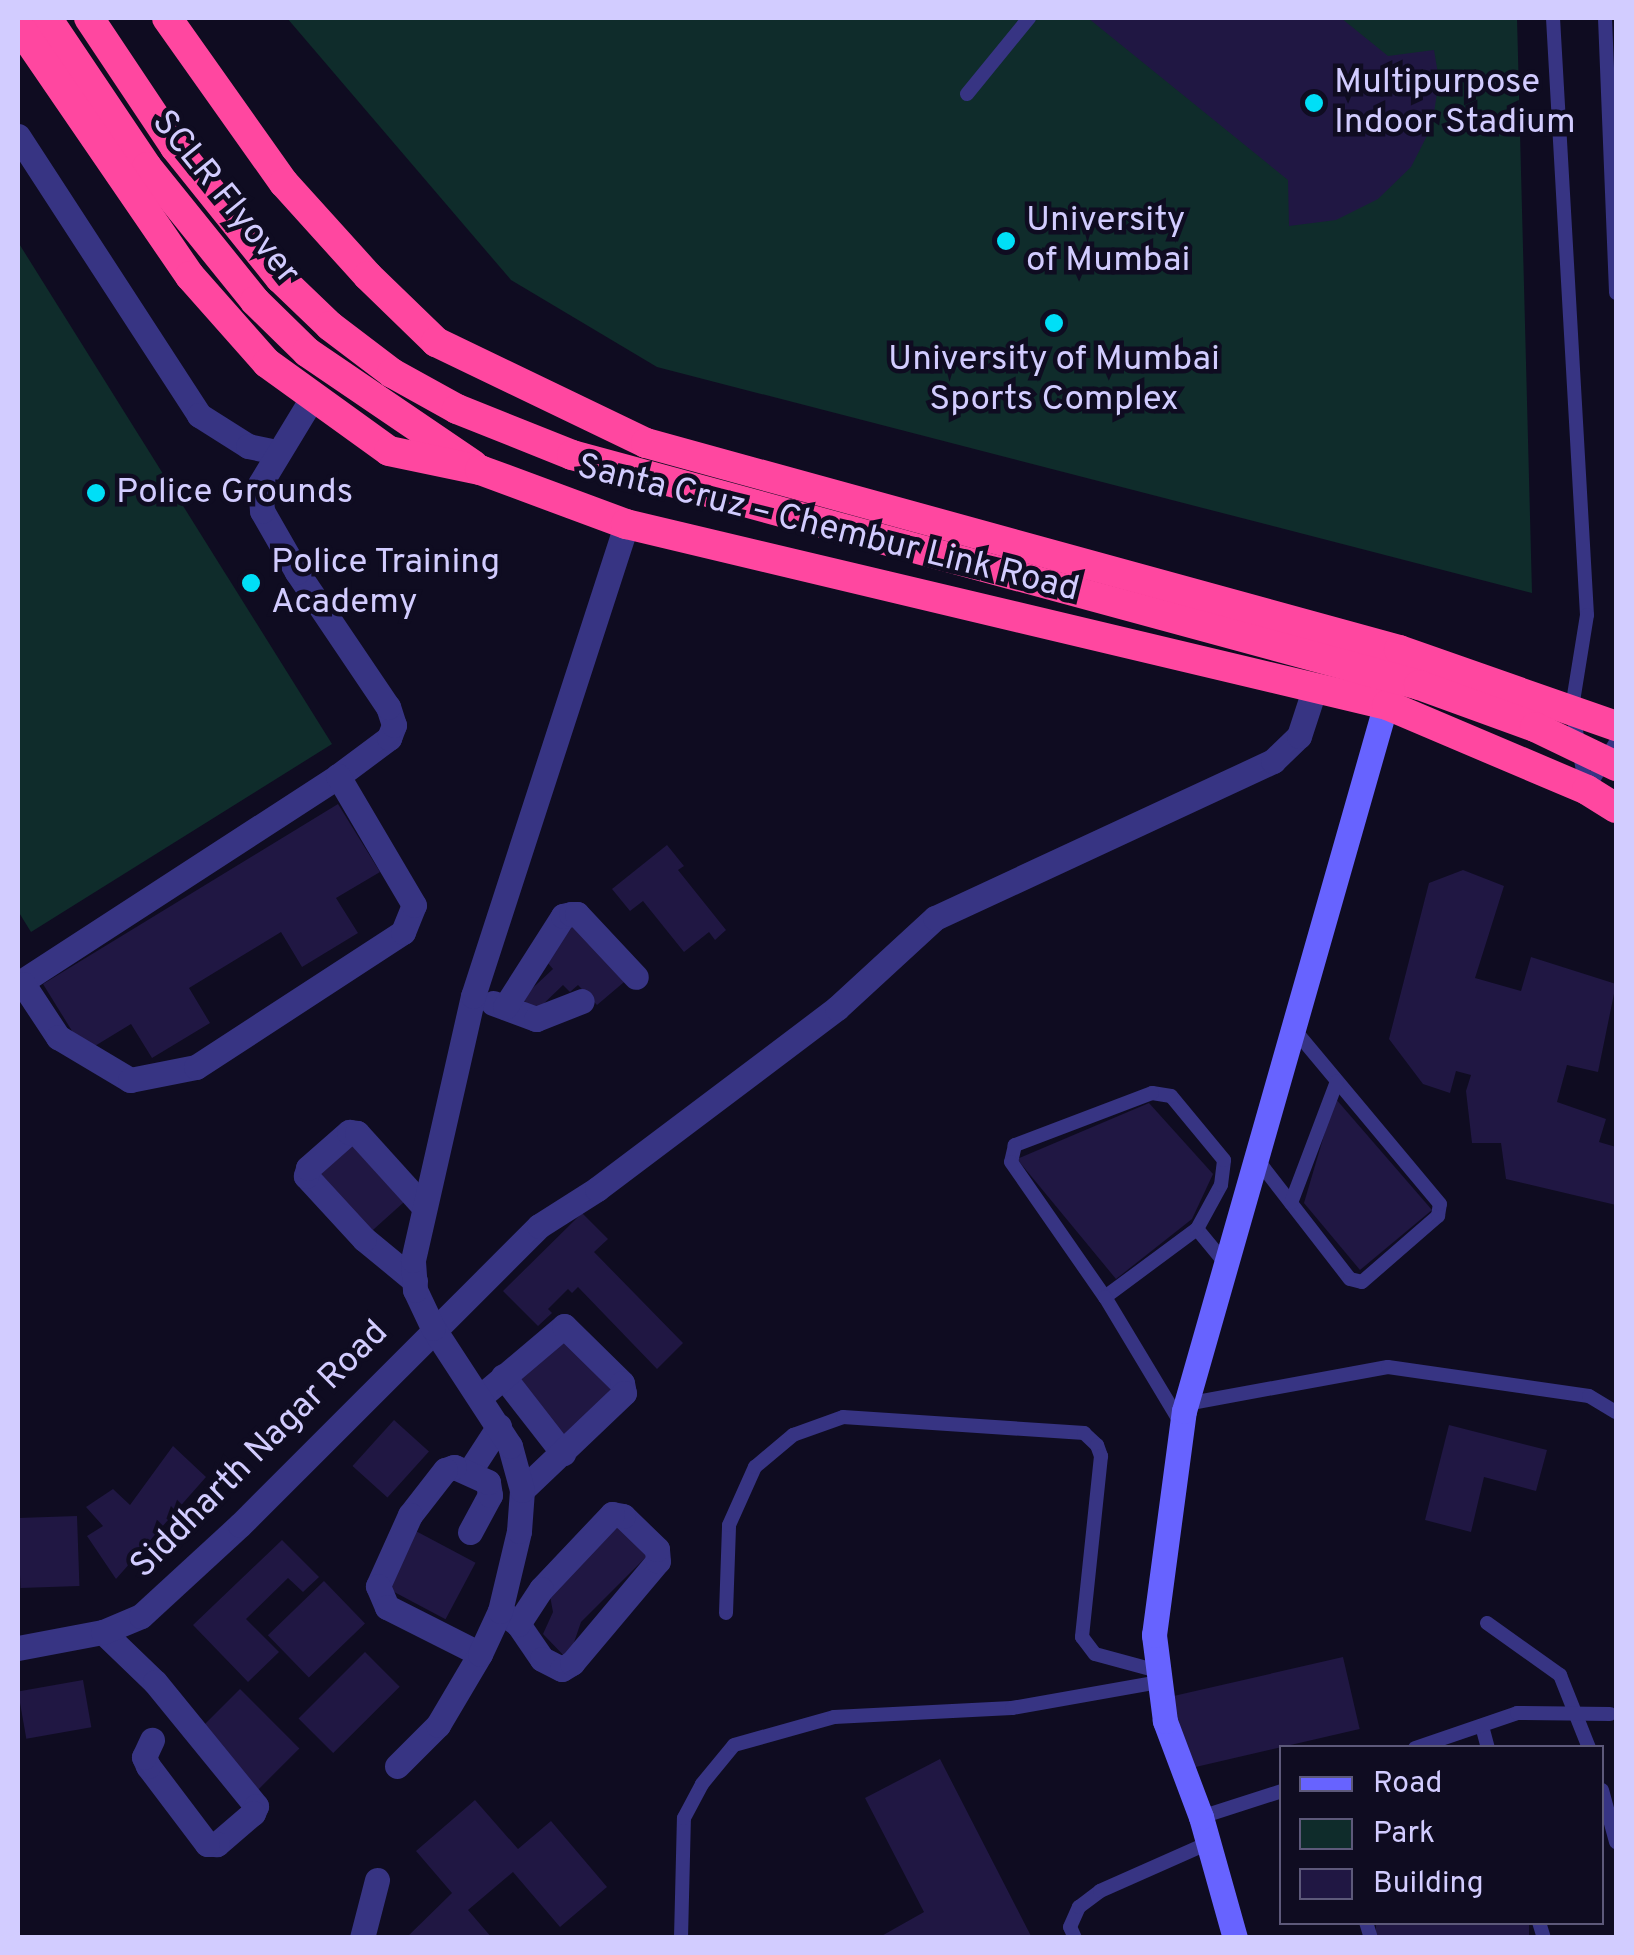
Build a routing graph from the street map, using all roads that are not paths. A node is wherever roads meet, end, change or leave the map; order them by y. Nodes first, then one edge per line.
1 (47, 18) edge
2 (89, 18) edge
3 (166, 18) edge
4 (1029, 18) edge
5 (1553, 18) edge
6 (1605, 18) edge
7 (18, 26) edge
8 (967, 94) dead end
9 (18, 136) edge
10 (1616, 293) edge
11 (312, 398) junction
12 (277, 452) junction
13 (480, 470) junction
14 (626, 524) junction
15 (1400, 650) junction
16 (1316, 686) junction
17 (1387, 705) junction
18 (1572, 708) junction
19 (1616, 726) edge
20 (1616, 742) edge
21 (1616, 766) edge
22 (338, 776) junction
23 (1587, 790) junction
24 (1616, 808) edge
25 (636, 977) dead end
26 (20, 984) edge
27 (473, 996) junction
28 (582, 1001) dead end
29 (505, 1008) junction
30 (1292, 1028) junction
31 (1337, 1081) junction
32 (1256, 1158) junction
33 (1291, 1203) junction
34 (424, 1207) junction
35 (1197, 1228) junction
36 (1226, 1264) junction
37 (415, 1280) junction
38 (1105, 1297) junction
39 (433, 1328) junction
40 (502, 1376) junction
41 (480, 1398) junction
42 (1616, 1412) edge
43 (1184, 1415) junction
44 (499, 1426) junction
45 (563, 1453) junction
46 (469, 1472) junction
47 (522, 1490) junction
48 (470, 1532) dead end
49 (726, 1613) dead end
50 (509, 1618) junction
51 (1487, 1623) dead end
52 (103, 1632) junction
53 (18, 1645) edge
54 (480, 1654) junction
55 (1159, 1676) junction
56 (1613, 1712) edge
57 (1482, 1726) junction
58 (152, 1740) dead end
59 (1424, 1745) edge
60 (1487, 1745) edge
61 (1588, 1745) edge
62 (397, 1766) dead end
63 (1279, 1792) edge
64 (1604, 1797) edge
65 (1201, 1817) junction
66 (1616, 1842) edge
67 (1206, 1844) junction
68 (377, 1880) dead end
69 (362, 1938) edge
70 (681, 1938) edge
71 (1075, 1938) edge
72 (1235, 1938) edge

1 - 13 highway, SCLR Flyover
2 - 21 highway, bridge
3 - 15 highway, Santa Cruz – Chembur Link Road
4 - 8 lane
5 - 18 lane
6 - 10 lane
7 - 11 highway, Santa Cruz – Chembur Link Road
9 - 12 street
11 - 12 street
11 - 13 highway, Santa Cruz – Chembur Link Road
12 - 22 street
13 - 14 highway, Santa Cruz – Chembur Link Road
14 - 16 highway, Santa Cruz – Chembur Link Road
14 - 27 street
15 - 17 street
15 - 18 highway, Santa Cruz – Chembur Link Road
16 - 17 highway, Santa Cruz – Chembur Link Road
16 - 39 street, Siddharth Nagar Road
17 - 23 highway, Santa Cruz – Chembur Link Road
17 - 30 street
18 - 19 highway, Santa Cruz – Chembur Link Road
18 - 23 lane
20 - 23 lane
22 - 26 street
22 - 26 street
23 - 24 highway, Santa Cruz – Chembur Link Road
25 - 29 street
27 - 29 street
27 - 34 street
28 - 29 street
30 - 31 lane
30 - 32 street
31 - 33 lane
31 - 33 lane
32 - 33 lane
32 - 36 street
34 - 37 street
34 - 37 street
35 - 36 lane
35 - 38 lane
35 - 38 lane
36 - 43 street
37 - 39 street
38 - 43 lane
39 - 41 street
39 - 52 street, Siddharth Nagar Road
40 - 41 street
40 - 45 street
40 - 45 street
41 - 44 street
42 - 43 lane
43 - 55 street
44 - 46 street
44 - 47 street
45 - 47 street
46 - 48 street
46 - 54 street
47 - 50 street
49 - 55 lane
50 - 50 street
50 - 54 street
51 - 61 lane
52 - 53 street, Siddharth Nagar Road
52 - 58 street
54 - 62 street
55 - 65 street
55 - 70 lane
56 - 57 lane, bridge
57 - 59 lane
57 - 60 lane
63 - 65 lane
64 - 66 lane
65 - 67 street
67 - 71 lane
67 - 72 street
68 - 69 street

